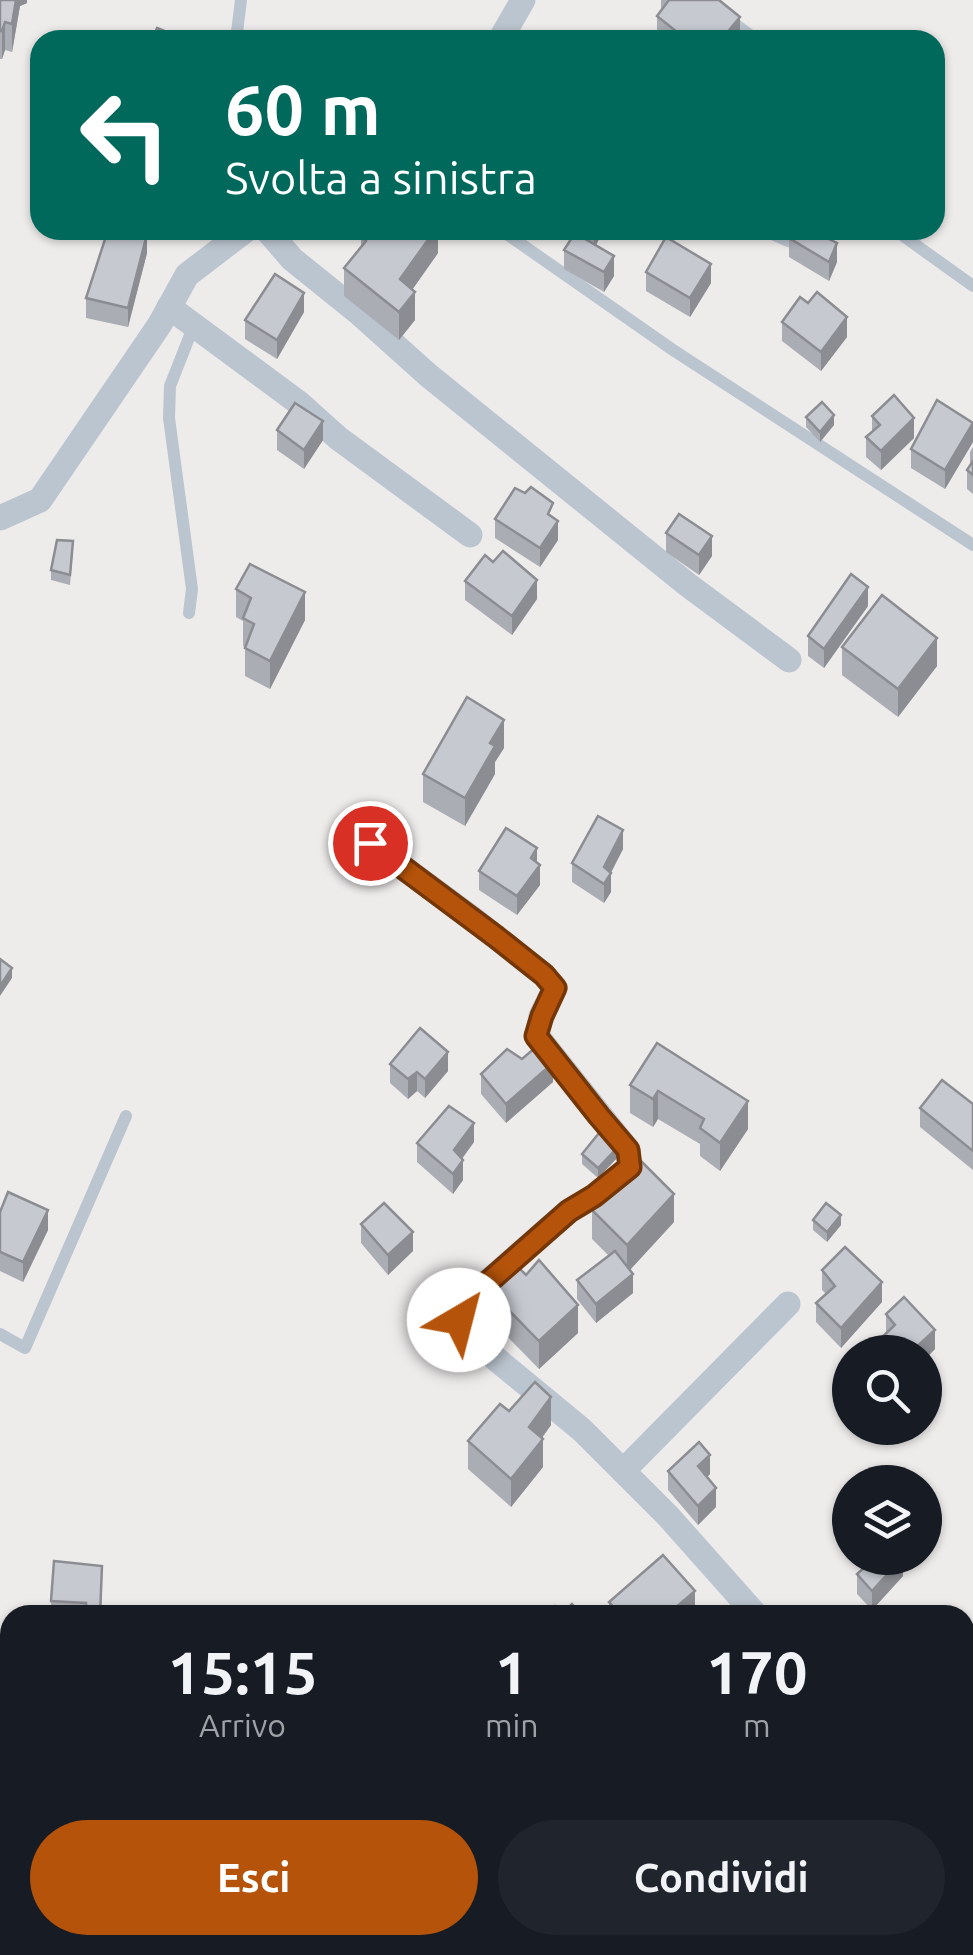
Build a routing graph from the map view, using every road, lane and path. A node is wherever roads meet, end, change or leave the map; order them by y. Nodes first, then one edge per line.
1 (241, 0) edge
2 (523, 0) edge
3 (702, 0) edge
4 (237, 30) edge
5 (510, 30) edge
6 (743, 30) edge
7 (229, 240) edge
8 (276, 240) edge
9 (515, 240) edge
10 (909, 240) edge
11 (973, 286) edge
12 (169, 307) junction
13 (194, 324) junction
14 (0, 518) edge
15 (470, 535) dead end
16 (973, 546) edge
17 (189, 613) dead end
18 (790, 660) dead end
19 (370, 843) dead end
20 (126, 1116) dead end
21 (788, 1304) dead end
22 (0, 1334) edge
23 (623, 1470) junction
24 (747, 1605) edge

1 - 4 lane
2 - 5 street
3 - 6 lane
7 - 12 street
8 - 18 street
9 - 16 lane
10 - 11 lane
12 - 13 street
12 - 14 street
13 - 15 street
13 - 17 lane
19 - 23 street
20 - 22 lane
21 - 23 street
23 - 24 street

